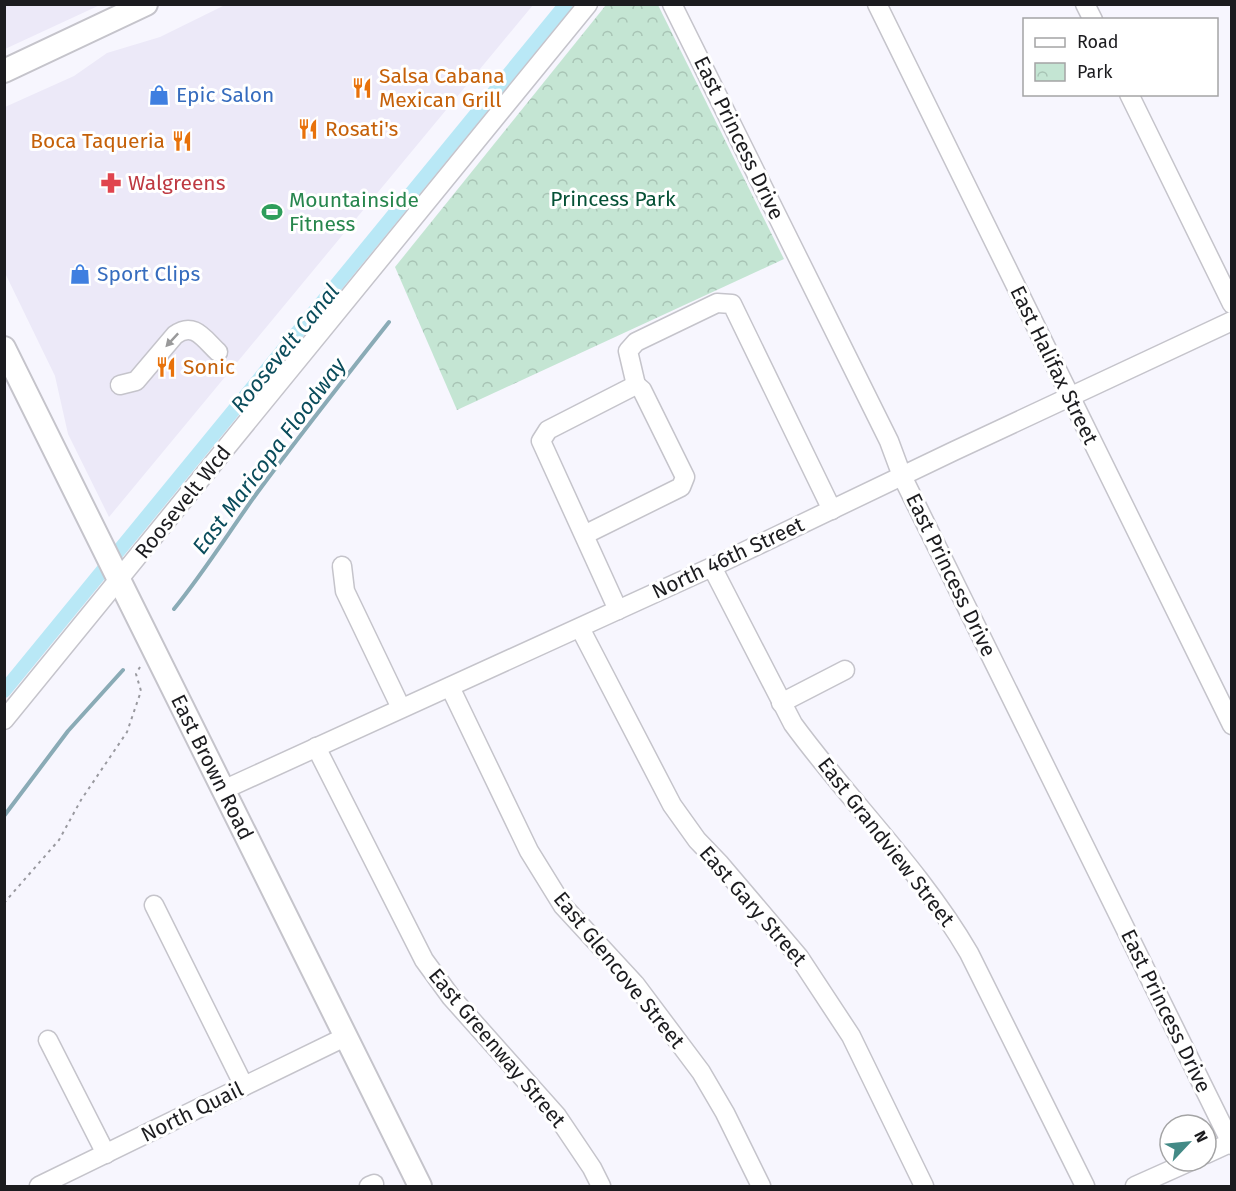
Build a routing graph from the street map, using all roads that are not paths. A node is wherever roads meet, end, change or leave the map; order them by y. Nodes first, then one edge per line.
1 (146, 4) edge
2 (588, 4) edge
3 (672, 4) edge
4 (877, 4) edge
5 (1085, 4) edge
6 (1092, 18) edge
7 (4, 70) edge
8 (1130, 96) edge
9 (1232, 304) edge
10 (1232, 321) edge
11 (4, 348) edge
12 (218, 352) dead end
13 (120, 385) dead end
14 (636, 385) junction
15 (1069, 397) junction
16 (902, 476) junction
17 (832, 510) junction
18 (584, 535) junction
19 (342, 566) dead end
20 (712, 567) junction
21 (113, 569) junction
22 (618, 610) junction
23 (580, 628) junction
24 (845, 670) dead end
25 (450, 687) junction
26 (781, 703) junction
27 (401, 708) junction
28 (4, 720) edge
29 (1232, 725) edge
30 (316, 747) junction
31 (222, 790) junction
32 (154, 905) dead end
33 (345, 1037) junction
34 (48, 1040) dead end
35 (244, 1086) junction
36 (1231, 1143) edge
37 (106, 1154) junction
38 (1164, 1173) edge
39 (39, 1186) edge
40 (420, 1186) edge
41 (601, 1186) edge
42 (761, 1186) edge
43 (924, 1186) edge
44 (1085, 1186) edge
45 (1135, 1186) edge

1 - 7 main road
2 - 21 street, Roosevelt Wcd
3 - 16 street, East Princess Drive
4 - 15 street, East Halifax Street
5 - 6 street
8 - 9 street
10 - 15 street, North 46th Street
11 - 21 main road, East Brown Road
12 -> 13 street
14 - 17 street
14 - 18 street
14 - 18 street
15 - 16 street, North 46th Street
15 - 29 street, East Halifax Street
16 - 17 street, North 46th Street
16 - 36 street, East Princess Drive
17 - 20 street, North 46th Street
18 - 22 street
19 - 27 street
20 - 22 street, North 46th Street
20 - 26 street, East Grandview Street
21 - 28 street, Roosevelt Wcd
21 - 31 main road, East Brown Road
22 - 23 street, North 46th Street
23 - 25 street, North 46th Street
23 - 43 street, East Gary Street
24 - 26 street
25 - 27 street, North 46th Street
25 - 42 street, East Glencove Street
26 - 44 street, East Grandview Street
27 - 30 street, North 46th Street
30 - 31 street, North 46th Street
30 - 41 street, East Greenway Street
31 - 33 main road, East Brown Road
32 - 35 street
33 - 35 street, North Quail
33 - 40 main road, East Brown Road
34 - 37 street
35 - 37 street, North Quail
37 - 39 street, North Quail
38 - 45 street

